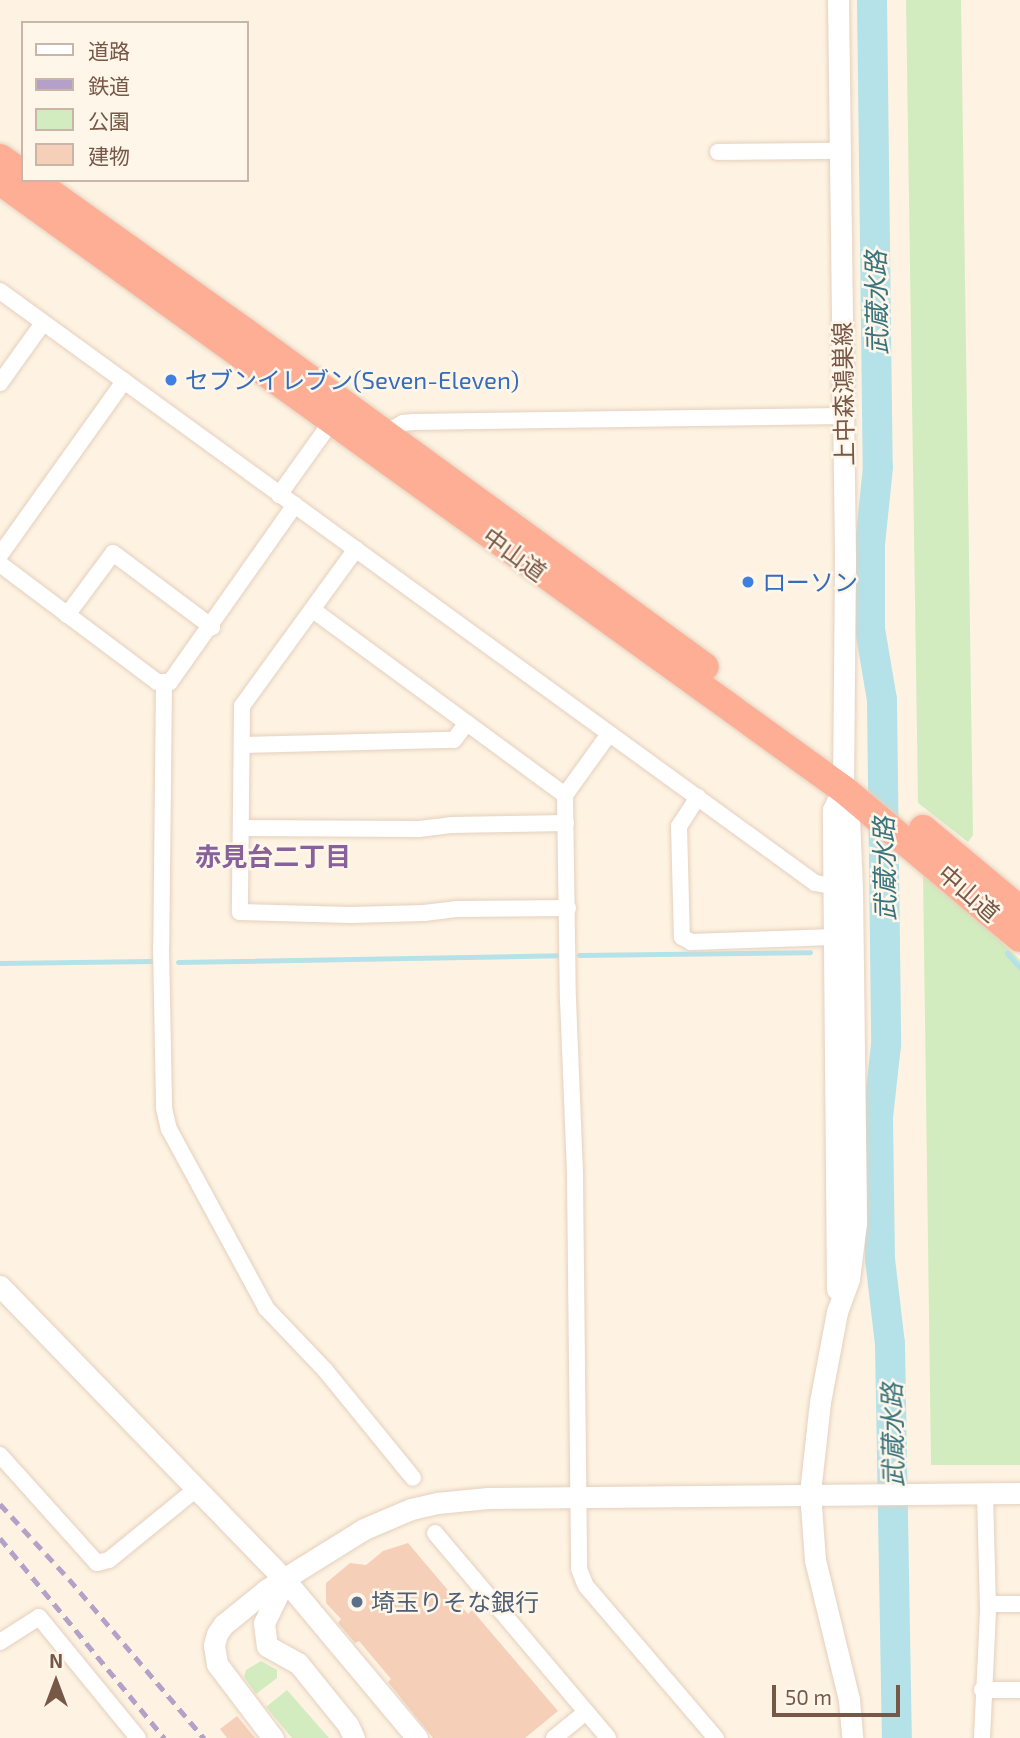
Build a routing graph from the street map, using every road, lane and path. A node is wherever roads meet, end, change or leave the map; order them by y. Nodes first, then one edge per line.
1 (838, 0) edge
2 (840, 151) junction
3 (718, 152) dead end
4 (0, 158) edge
5 (21, 173) edge
6 (0, 181) edge
7 (35, 182) edge
8 (0, 291) edge
9 (43, 323) junction
10 (124, 381) junction
11 (0, 383) edge
12 (843, 416) junction
13 (331, 421) junction
14 (385, 433) junction
15 (279, 495) junction
16 (295, 505) junction
17 (356, 549) junction
18 (0, 555) edge
19 (0, 564) edge
20 (313, 610) junction
21 (67, 615) junction
22 (212, 627) junction
23 (164, 682) junction
24 (466, 724) junction
25 (609, 734) junction
26 (242, 745) junction
27 (852, 785) junction
28 (565, 795) junction
29 (698, 797) junction
30 (566, 823) junction
31 (904, 826) junction
32 (242, 828) junction
33 (842, 888) junction
34 (568, 908) junction
35 (1020, 910) edge
36 (834, 937) junction
37 (1020, 938) edge
38 (0, 1286) edge
39 (837, 1312) junction
40 (0, 1455) edge
41 (413, 1478) dead end
42 (196, 1489) junction
43 (985, 1492) junction
44 (818, 1493) junction
45 (1020, 1493) edge
46 (580, 1497) junction
47 (435, 1533) dead end
48 (285, 1580) junction
49 (988, 1604) junction
50 (1020, 1604) edge
51 (0, 1642) edge
52 (982, 1690) junction
53 (1020, 1690) edge
54 (586, 1712) junction
55 (138, 1738) edge
56 (273, 1738) edge
57 (354, 1738) edge
58 (417, 1738) edge
59 (554, 1738) edge
60 (608, 1738) edge
61 (716, 1738) edge
62 (852, 1738) edge
63 (982, 1738) edge

1 - 2 street, 上中森鴻巣線
2 - 3 street
2 - 12 street, 上中森鴻巣線
4 - 5 highway
6 - 13 highway, 中山道
7 - 14 highway, 中山道
8 - 9 street
9 - 10 street
9 - 11 street
10 - 15 street
10 - 18 street
12 - 14 street
12 - 27 street, 上中森鴻巣線
13 - 15 street
13 - 27 highway, 中山道
14 - 27 highway, 中山道
15 - 16 street
16 - 17 street
16 - 22 street
17 - 20 street
17 - 25 street
19 - 21 street
20 - 24 street
20 - 26 street
21 - 22 street
21 - 23 street
22 - 23 street
23 - 41 street
24 - 26 street
24 - 28 street
25 - 28 street
25 - 29 street
26 - 32 street
27 - 31 highway, 中山道
27 - 33 street, 上中森鴻巣線
28 - 30 street
29 - 33 street
29 - 36 street
30 - 32 street
30 - 34 street
31 - 35 highway, 中山道
31 - 37 highway, 中山道
32 - 34 street
33 - 36 street
33 - 39 street
34 - 46 street
36 - 39 street
38 - 42 street
39 - 44 street
40 - 42 street
42 - 48 street
43 - 44 street
43 - 45 street
43 - 49 street
44 - 46 street
44 - 62 street
46 - 48 street
46 - 61 street
47 - 54 street
48 - 56 street
48 - 57 street
48 - 58 street
49 - 50 street
49 - 52 street
51 - 55 street
52 - 53 street
52 - 63 street
54 - 59 street
54 - 60 street

